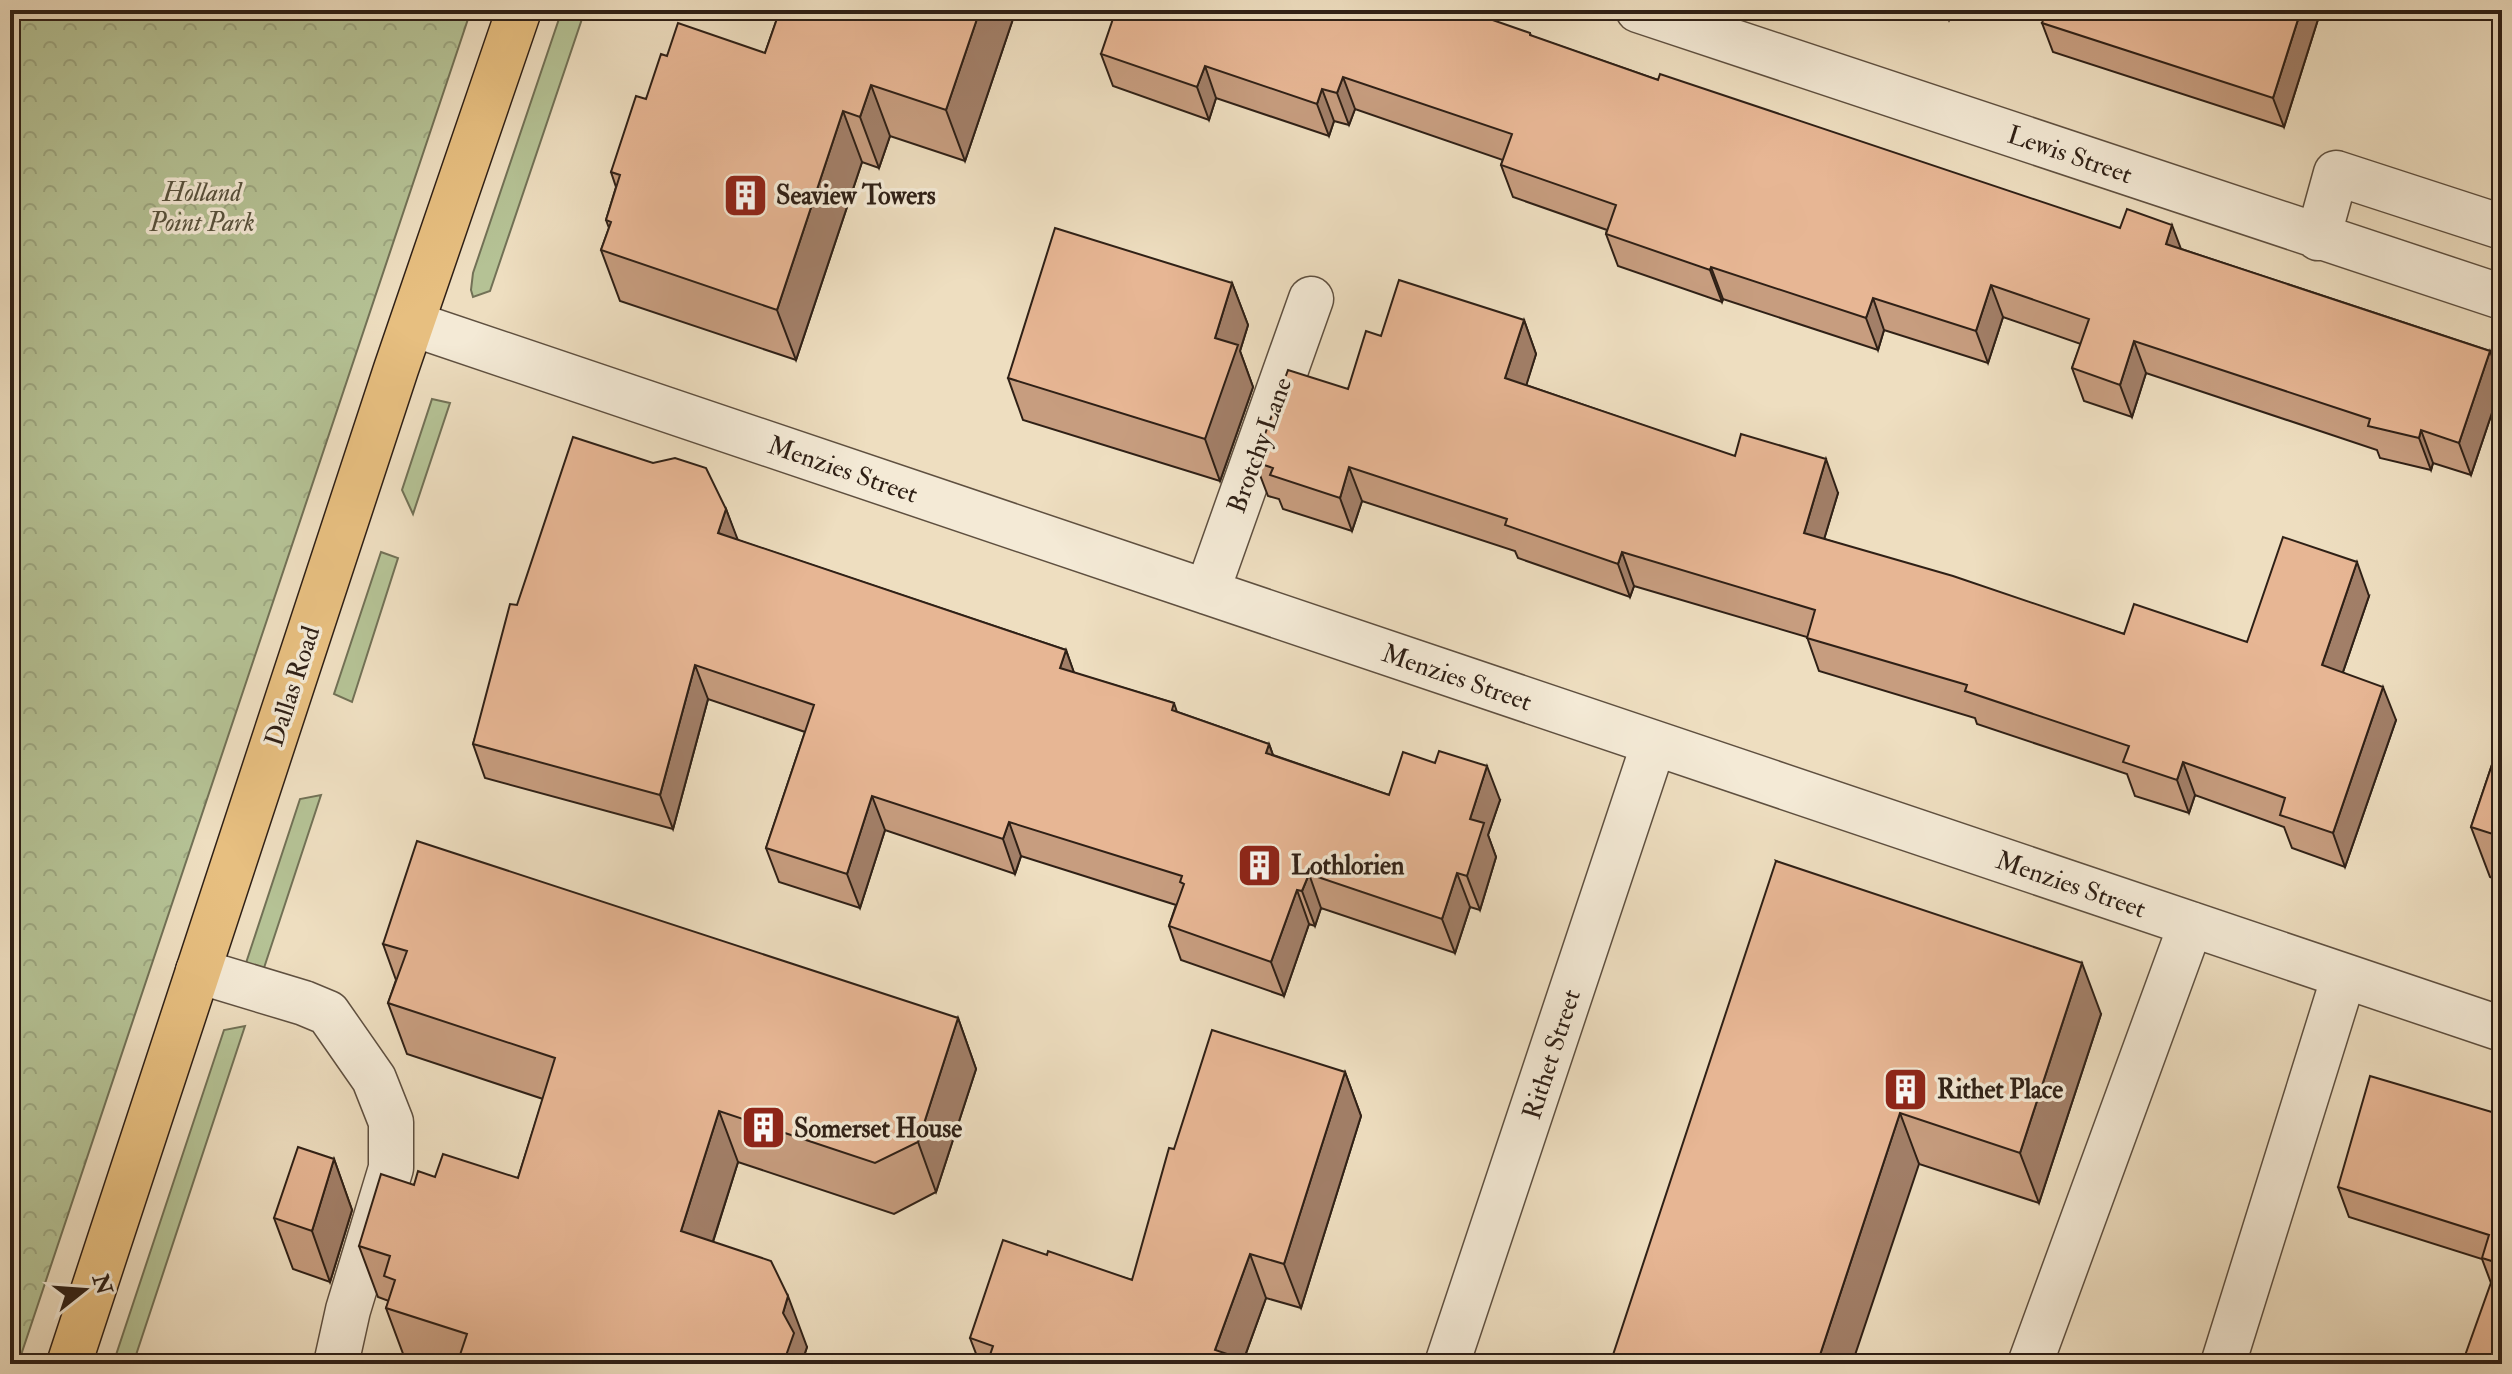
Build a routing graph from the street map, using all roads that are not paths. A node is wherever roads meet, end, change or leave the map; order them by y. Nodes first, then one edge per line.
1 (519, 10) edge
2 (1638, 10) edge
3 (2502, 227) edge
4 (2318, 238) junction
5 (2502, 297) edge
6 (1311, 299) dead end
7 (413, 324) junction
8 (1207, 592) junction
9 (1654, 743) junction
10 (2191, 924) junction
11 (198, 971) junction
12 (2344, 976) junction
13 (2502, 1029) edge
14 (69, 1364) edge
15 (336, 1364) edge
16 (1447, 1364) edge
17 (2030, 1364) edge
18 (2223, 1364) edge

1 - 7 main road, Dallas Road
2 - 4 street, Lewis Street
3 - 4 street
4 - 5 street, Lewis Street
6 - 8 street, Brotchy Lane
7 - 8 street, Menzies Street
7 - 11 main road, Dallas Road
8 - 9 street, Menzies Street
9 - 10 street, Menzies Street
9 - 16 street, Rithet Street
10 - 12 street, Menzies Street
10 - 17 street
11 - 14 main road, Dallas Road
11 - 15 street
12 - 13 street, Menzies Street
12 - 18 street

